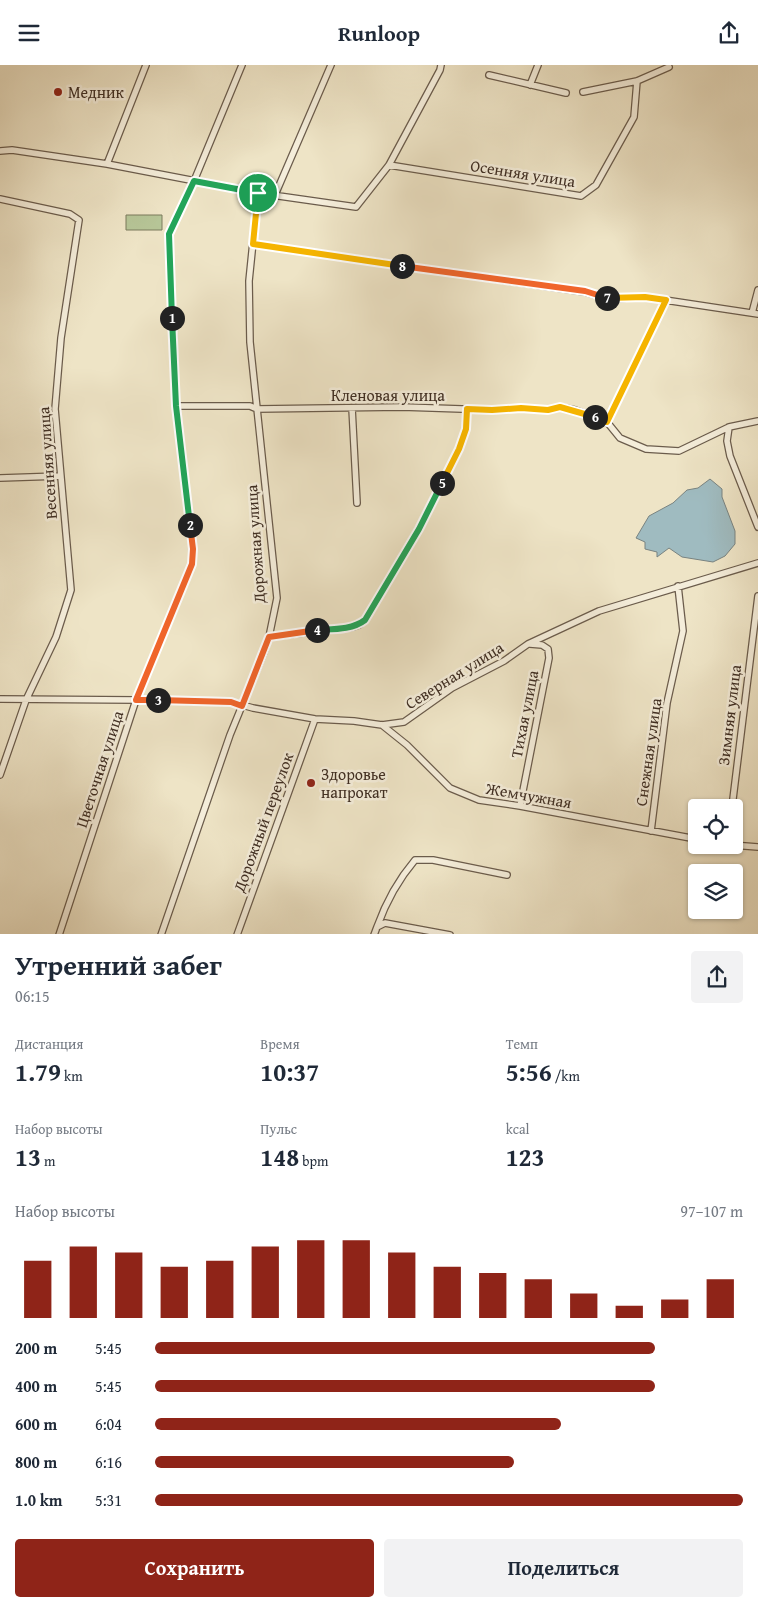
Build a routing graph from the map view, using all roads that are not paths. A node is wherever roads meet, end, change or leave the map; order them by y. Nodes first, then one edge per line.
1 (146, 65) edge
2 (242, 65) edge
3 (331, 65) edge
4 (538, 65) edge
5 (669, 67) dead end
6 (440, 68) edge
7 (489, 75) dead end
8 (637, 81) junction
9 (530, 85) junction
10 (583, 92) dead end
11 (566, 93) dead end
12 (0, 151) edge
13 (108, 164) junction
14 (388, 165) junction
15 (194, 181) junction
16 (258, 193) junction
17 (275, 195) junction
18 (0, 199) edge
19 (253, 244) junction
20 (758, 290) edge
21 (666, 300) junction
22 (755, 313) edge
23 (176, 406) junction
24 (352, 408) junction
25 (257, 409) junction
26 (467, 409) junction
27 (758, 421) edge
28 (607, 422) junction
29 (729, 427) junction
30 (60, 476) junction
31 (0, 478) edge
32 (356, 503) dead end
33 (758, 527) edge
34 (758, 563) edge
35 (678, 586) junction
36 (758, 596) edge
37 (269, 637) junction
38 (528, 644) junction
39 (0, 699) edge
40 (26, 699) junction
41 (136, 700) junction
42 (242, 706) junction
43 (315, 719) junction
44 (382, 725) junction
45 (0, 775) edge
46 (733, 799) edge
47 (520, 806) junction
48 (651, 831) junction
49 (688, 838) edge
50 (743, 846) edge
51 (758, 847) edge
52 (507, 875) dead end
53 (377, 927) junction
54 (59, 934) edge
55 (161, 934) edge
56 (237, 934) edge
57 (374, 934) edge
58 (445, 934) edge

1 - 13 street
2 - 15 street, Цветочная улица
3 - 17 street
4 - 9 street
5 - 8 street
6 - 14 street
7 - 9 street
8 - 10 street
8 - 14 street, Осенняя улица
9 - 11 street
12 - 13 street
13 - 15 street
14 - 17 street
15 - 16 street
15 - 23 street, Цветочная улица
16 - 17 street
16 - 19 street, Дорожная улица
18 - 30 street, Весенняя улица
19 - 21 street
19 - 25 street, Дорожная улица
20 - 22 street
21 - 22 street
21 - 28 street
23 - 25 street, Кленовая улица
23 - 41 street, Цветочная улица
24 - 25 street, Кленовая улица
24 - 26 street, Кленовая улица
24 - 32 street
25 - 37 street, Дорожная улица
26 - 28 street, Кленовая улица
26 - 37 street
27 - 29 street, Кленовая улица
28 - 29 street, Кленовая улица
29 - 33 street
30 - 31 street
30 - 40 street, Весенняя улица
34 - 35 street, Северная улица
35 - 38 street, Северная улица
35 - 48 street, Снежная улица
36 - 46 street, Зимняя улица
37 - 42 street, Дорожная улица
38 - 44 street, Северная улица
38 - 47 street, Тихая улица
39 - 40 street, Северная улица
40 - 41 street, Северная улица
40 - 45 street, Весенняя улица
41 - 42 street, Северная улица
41 - 54 street, Цветочная улица
42 - 43 street, Северная улица
42 - 55 street, Дорожная улица
43 - 44 street, Северная улица
43 - 56 street, Дорожный переулок
44 - 47 street, Жемчужная
47 - 48 street, Жемчужная
48 - 49 street, Жемчужная
50 - 51 street
52 - 53 street
53 - 57 street
53 - 58 street

